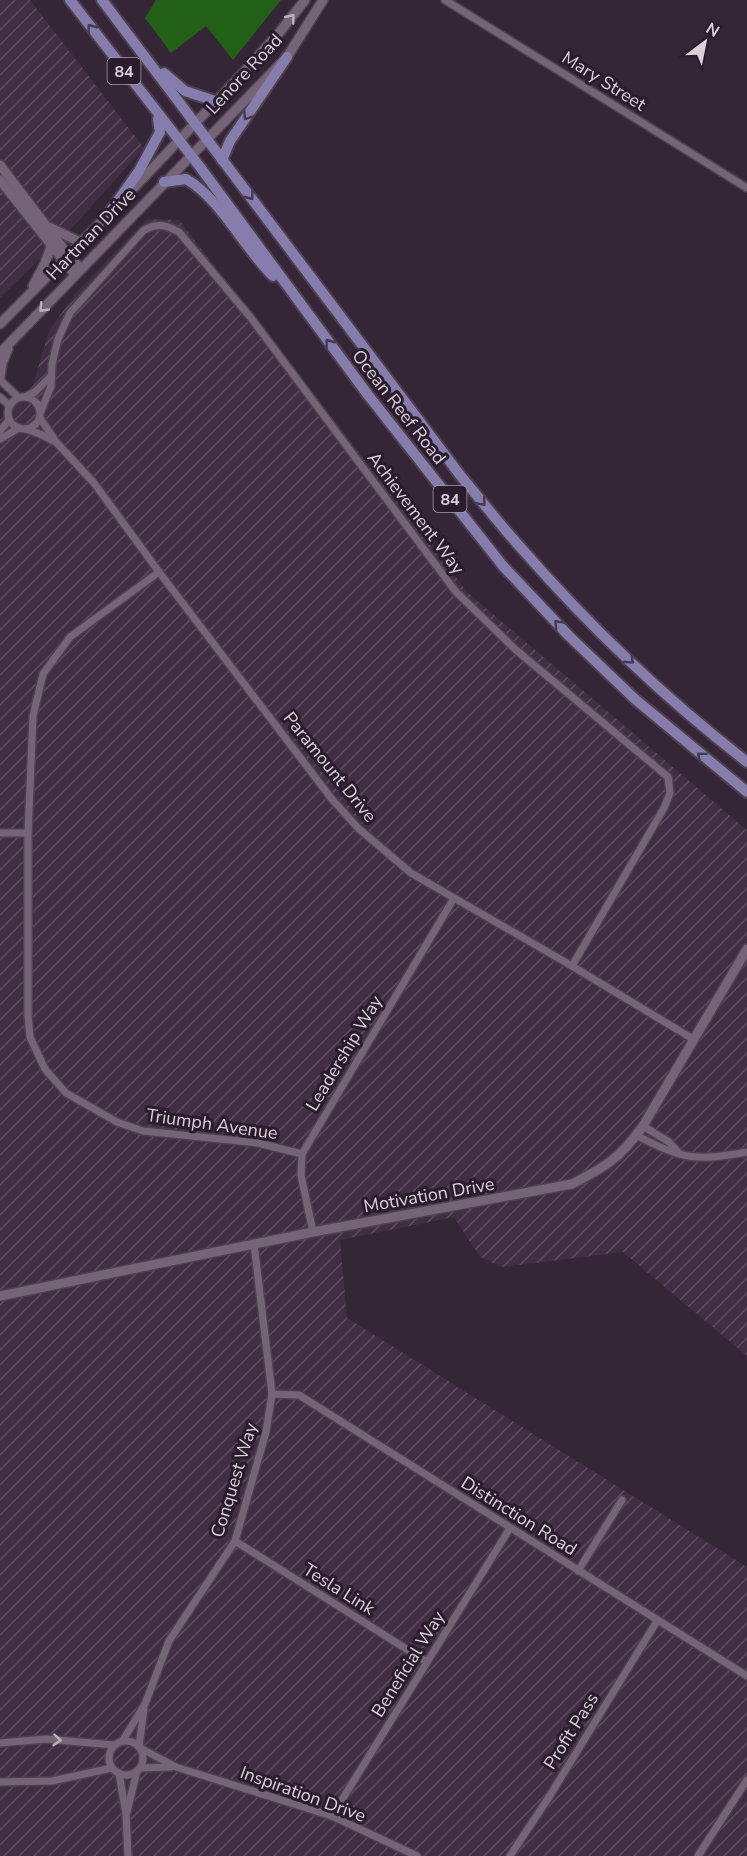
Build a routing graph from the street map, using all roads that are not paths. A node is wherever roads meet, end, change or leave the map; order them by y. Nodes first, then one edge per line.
1 (70, 0) edge
2 (102, 0) edge
3 (305, 0) edge
4 (323, 0) edge
5 (445, 0) edge
6 (115, 16) junction
7 (287, 57) junction
8 (215, 101) junction
9 (156, 114) junction
10 (195, 122) junction
11 (207, 138) junction
12 (178, 141) junction
13 (190, 156) junction
14 (222, 160) junction
15 (0, 165) edge
16 (0, 180) edge
17 (164, 182) junction
18 (747, 188) edge
19 (105, 219) junction
20 (46, 226) junction
21 (82, 243) junction
22 (51, 247) junction
23 (66, 259) junction
24 (78, 272) junction
25 (27, 296) junction
26 (296, 299) junction
27 (0, 324) edge
28 (12, 341) junction
29 (0, 353) edge
30 (51, 376) junction
31 (0, 379) edge
32 (27, 396) junction
33 (0, 397) edge
34 (18, 397) junction
35 (9, 405) junction
36 (40, 415) junction
37 (9, 420) junction
38 (22, 429) junction
39 (0, 431) edge
40 (0, 439) edge
41 (56, 442) junction
42 (159, 572) junction
43 (747, 762) edge
44 (747, 792) edge
45 (0, 833) edge
46 (28, 833) junction
47 (454, 898) junction
48 (747, 950) edge
49 (572, 966) junction
50 (693, 1039) junction
51 (643, 1126) junction
52 (636, 1135) junction
53 (747, 1152) edge
54 (302, 1154) junction
55 (680, 1154) junction
56 (313, 1232) junction
57 (254, 1244) junction
58 (0, 1296) edge
59 (272, 1394) junction
60 (622, 1500) dead end
61 (510, 1528) junction
62 (235, 1541) junction
63 (578, 1571) junction
64 (657, 1621) junction
65 (427, 1662) junction
66 (747, 1676) edge
67 (145, 1704) junction
68 (123, 1740) junction
69 (0, 1743) edge
70 (114, 1745) junction
71 (141, 1748) junction
72 (176, 1767) junction
73 (112, 1768) junction
74 (139, 1770) junction
75 (119, 1773) junction
76 (747, 1780) edge
77 (0, 1782) edge
78 (126, 1814) junction
79 (332, 1816) junction
80 (128, 1856) edge
81 (417, 1856) edge
82 (510, 1856) edge
83 (698, 1856) edge

9 -> 1 main road, Ocean Reef Road / 84
2 - 6 main road, Ocean Reef Road / 84
8 -> 3 street, Lenore Road
4 - 7 street, Lenore Road
5 - 18 street, Mary Street
6 - 8 main road
6 - 10 main road, Ocean Reef Road / 84
7 - 11 street, Lenore Road
7 -> 14 main road
8 - 10 street, Lenore Road
9 - 12 main road, Ocean Reef Road / 84
9 - 19 main road
10 - 11 main road, Ocean Reef Road / 84
10 - 12 street, Hartman Drive
11 - 13 street, Hartman Drive
11 - 14 main road, Ocean Reef Road / 84
12 - 13 main road, Ocean Reef Road / 84
12 - 19 street, Hartman Drive
13 - 17 street, Hartman Drive
13 - 26 main road, Ocean Reef Road / 84
14 -> 43 main road, Ocean Reef Road / 84
15 - 20 street
16 - 22 street
17 - 24 street, Hartman Drive
17 - 26 main road
19 - 21 street, Hartman Drive
20 - 21 street
20 - 23 street
21 - 23 street, Hartman Drive
22 - 23 street
22 - 25 street
23 - 24 street
23 - 25 street, Hartman Drive
24 -> 28 street, Hartman Drive
25 - 27 street, Hartman Drive
44 -> 26 main road, Ocean Reef Road / 84
28 - 29 street, Hartman Drive
28 - 31 street
30 - 32 street
30 - 36 street, Achievement Way
30 - 49 street, Achievement Way
31 - 34 street
32 - 34 street
32 - 36 street
33 - 35 street
34 - 35 street
35 - 37 street
36 - 38 street
36 - 41 street, Paramount Drive
37 - 38 street
37 - 39 street
38 - 40 street
38 - 41 street, Paramount Drive
41 - 42 street, Paramount Drive
42 - 46 street, Triumph Avenue
42 - 47 street, Paramount Drive
45 - 46 street
46 - 54 street, Triumph Avenue
47 - 49 street, Paramount Drive
47 - 54 street, Leadership Way
48 - 50 street, Motivation Drive
49 - 50 street, Paramount Drive
50 - 51 street, Motivation Drive
51 - 52 street, Motivation Drive
51 - 55 street
52 - 55 street
52 - 56 street, Motivation Drive
53 - 55 street
54 - 56 street
56 - 57 street, Motivation Drive
57 - 58 street, Motivation Drive
57 - 59 street, Conquest Way
59 - 61 street, Distinction Road
59 - 62 street, Conquest Way
60 - 63 street
61 - 63 street, Distinction Road
61 - 65 street, Beneficial Way
62 - 65 street, Tesla Link
62 - 67 street, Conquest Way
63 - 64 street, Distinction Road
64 - 66 street, Distinction Road
64 - 82 street, Profit Pass
65 - 79 street, Beneficial Way
67 - 68 street, Conquest Way
67 - 71 street, Conquest Way
68 - 70 street
68 - 71 street
69 -> 70 street
70 - 73 street
71 - 72 street, Inspiration Drive
71 - 74 street
72 - 74 street, Inspiration Drive
72 - 79 street, Inspiration Drive
73 - 75 street
73 - 77 street
74 - 75 street
74 - 78 street
75 - 78 street
76 - 83 street
78 - 80 street
79 - 81 street, Inspiration Drive

